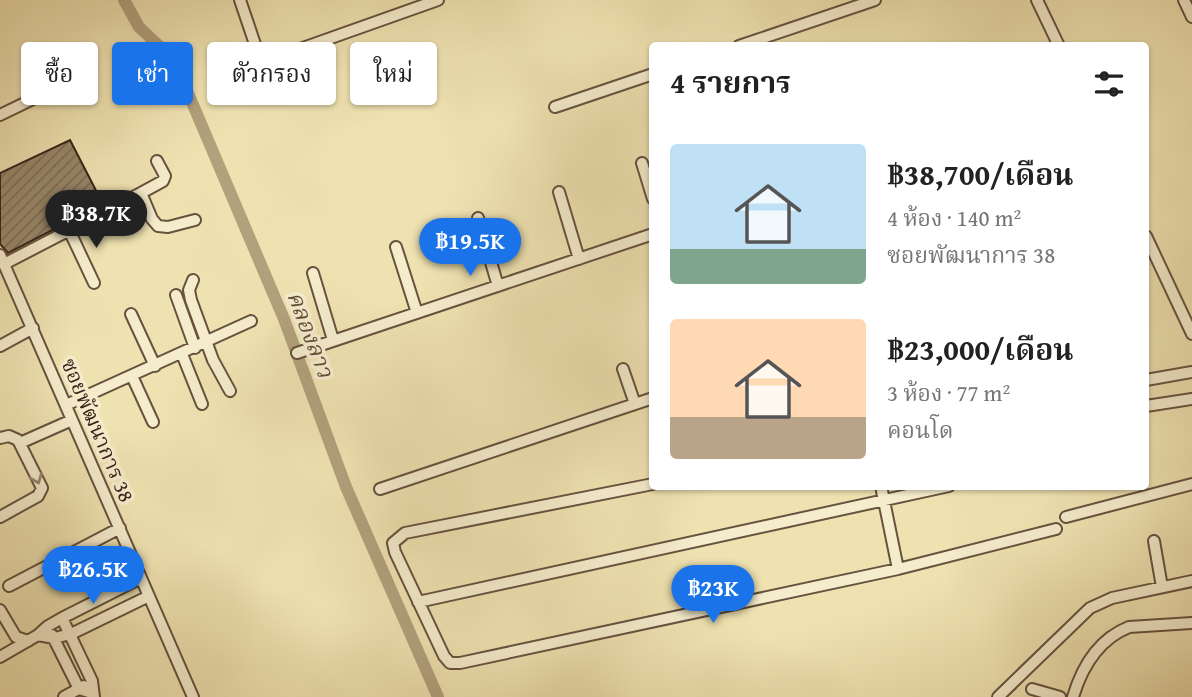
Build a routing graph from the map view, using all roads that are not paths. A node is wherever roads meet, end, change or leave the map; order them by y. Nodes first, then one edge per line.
1 (240, 0) edge
2 (438, 0) edge
3 (875, 0) edge
4 (1037, 0) edge
5 (1184, 0) edge
6 (1192, 17) edge
7 (751, 42) edge
8 (1057, 42) edge
9 (649, 75) edge
10 (21, 105) edge
11 (555, 107) dead end
12 (0, 115) edge
13 (158, 160) dead end
14 (642, 163) dead end
15 (649, 186) edge
16 (559, 192) dead end
17 (141, 193) junction
18 (478, 218) dead end
19 (195, 220) dead end
20 (70, 232) junction
21 (649, 235) edge
22 (1149, 242) edge
23 (396, 247) dead end
24 (579, 258) junction
25 (2, 260) edge
26 (313, 273) dead end
27 (192, 280) dead end
28 (94, 283) dead end
29 (498, 286) junction
30 (176, 295) dead end
31 (416, 313) junction
32 (131, 314) dead end
33 (251, 321) dead end
34 (33, 328) junction
35 (1192, 334) edge
36 (333, 340) junction
37 (200, 345) junction
38 (0, 346) edge
39 (297, 352) dead end
40 (182, 354) junction
41 (155, 366) junction
42 (623, 369) dead end
43 (1192, 372) edge
44 (132, 376) junction
45 (1149, 379) edge
46 (230, 391) dead end
47 (649, 399) edge
48 (1192, 399) edge
49 (202, 404) dead end
50 (635, 404) junction
51 (66, 405) junction
52 (1149, 406) edge
53 (72, 420) junction
54 (153, 422) dead end
55 (0, 438) edge
56 (20, 443) junction
57 (1192, 484) edge
58 (649, 485) edge
59 (380, 489) dead end
60 (882, 490) edge
61 (932, 490) edge
62 (884, 501) junction
63 (0, 517) edge
64 (1066, 517) dead end
65 (120, 528) junction
66 (1056, 530) dead end
67 (1154, 541) dead end
68 (898, 569) junction
69 (141, 578) junction
70 (1192, 581) edge
71 (9, 586) dead end
72 (1162, 587) junction
73 (149, 596) junction
74 (418, 602) junction
75 (0, 610) edge
76 (62, 618) junction
77 (1192, 623) edge
78 (48, 626) junction
79 (71, 635) junction
80 (33, 638) junction
81 (54, 638) junction
82 (0, 657) edge
83 (79, 689) junction
84 (1032, 689) dead end
85 (93, 690) edge
86 (64, 697) edge
87 (193, 697) edge
88 (998, 697) edge
89 (1060, 697) edge
90 (1073, 697) edge

1 - 2 street
3 - 7 street
4 - 8 street
5 - 6 street
9 - 11 street
10 - 12 street
13 - 17 street
14 - 15 street
16 - 24 street
17 - 19 street
17 - 20 street
18 - 29 street
20 - 25 street
20 - 28 street
21 - 24 street
22 - 35 street
23 - 31 street
24 - 29 street
25 - 34 street, ซอยพัฒนาการ 38
26 - 36 street
27 - 37 street
29 - 31 street
30 - 37 street
31 - 36 street
32 - 41 street
33 - 37 street
34 - 38 street
34 - 51 street, ซอยพัฒนาการ 38
36 - 39 street
37 - 40 street
37 - 46 street
40 - 41 street
40 - 49 street
41 - 44 street
42 - 50 street
43 - 45 street
44 - 51 street
44 - 54 street
47 - 50 street
48 - 52 street
50 - 59 street
51 - 53 street, ซอยพัฒนาการ 38
53 - 56 street
53 - 65 street, ซอยพัฒนาการ 38
55 - 56 street
56 -> 63 street
57 - 64 street
58 - 74 street
60 - 62 street
61 - 62 street
62 - 68 street
62 - 74 street
65 - 69 street, ซอยพัฒนาการ 38
65 - 71 street
66 - 68 street
67 - 72 street
68 - 74 street
69 - 73 street, ซอยพัฒนาการ 38
69 - 76 street
70 - 72 street
72 - 88 street
73 - 79 street
73 - 87 street, ซอยพัฒนาการ 38
75 - 80 street
76 - 78 street
76 - 79 street
77 - 90 street
78 - 80 street
78 - 81 street
79 - 81 street
79 - 85 street
80 - 81 street
80 - 82 street
81 - 83 street
83 - 85 street
83 - 86 street
84 - 89 street

